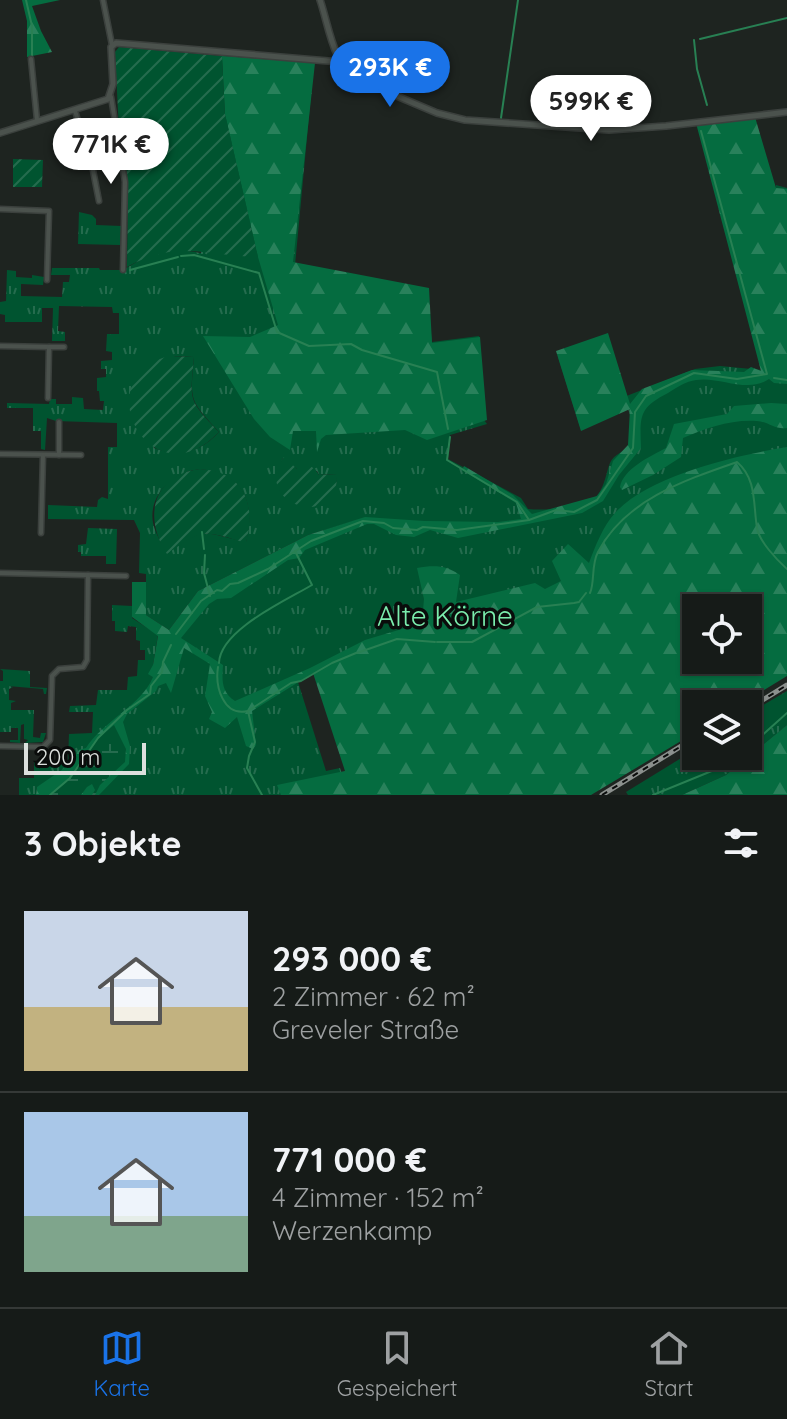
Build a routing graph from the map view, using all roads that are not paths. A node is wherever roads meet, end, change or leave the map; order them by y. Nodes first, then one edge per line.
1 (103, 0) edge
2 (320, 0) edge
3 (112, 45) junction
4 (31, 59) dead end
5 (340, 62) junction
6 (111, 97) junction
7 (75, 111) junction
8 (787, 112) edge
9 (37, 122) junction
10 (0, 133) edge
11 (99, 201) dead end
12 (0, 209) edge
13 (123, 270) dead end
14 (47, 280) dead end
15 (0, 346) edge
16 (49, 347) junction
17 (64, 347) dead end
18 (48, 398) dead end
19 (59, 422) dead end
20 (0, 454) edge
21 (43, 455) junction
22 (59, 455) junction
23 (81, 455) dead end
24 (41, 533) dead end
25 (0, 573) edge
26 (88, 575) junction
27 (126, 576) dead end
28 (0, 746) edge

1 - 3 street
2 - 5 street
3 - 5 street
3 - 6 street
4 - 9 street
5 - 8 street
6 - 7 street
6 - 13 street
7 - 9 street
7 - 11 street
9 - 10 street
12 - 14 street
15 - 16 street
16 - 17 street
16 - 18 street
19 - 22 street
20 - 21 street
21 - 22 street
21 - 24 street
22 - 23 street
25 - 26 street
26 - 27 street
26 - 28 street

